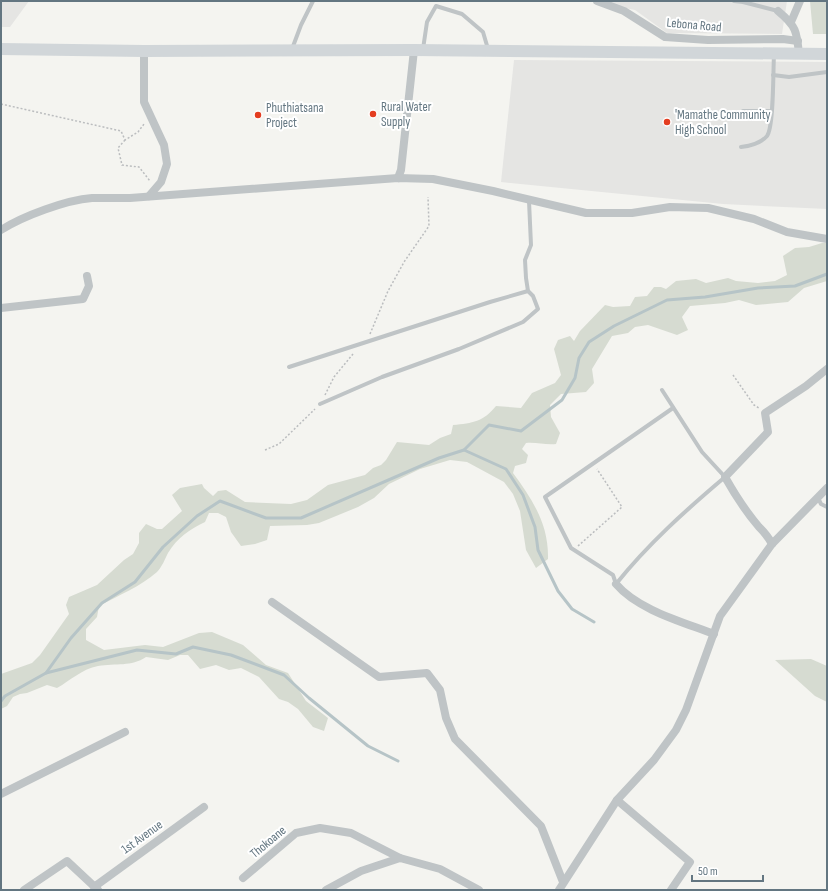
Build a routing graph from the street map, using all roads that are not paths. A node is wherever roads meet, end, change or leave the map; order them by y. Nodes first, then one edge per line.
1 (314, 1) edge
2 (434, 1) edge
3 (597, 1) edge
4 (734, 1) edge
5 (800, 1) edge
6 (436, 6) junction
7 (778, 11) joint
8 (791, 22) junction
9 (798, 41) junction
10 (1, 49) edge
11 (418, 50) junction
12 (144, 51) junction
13 (291, 51) junction
14 (489, 51) junction
15 (774, 54) junction
16 (827, 54) edge
17 (799, 55) junction
18 (827, 72) edge
19 (773, 75) junction
20 (743, 111) dead end
21 (772, 111) junction
22 (741, 148) dead end
23 (398, 178) junction
24 (149, 196) junction
25 (529, 201) junction
26 (1, 230) edge
27 (827, 239) edge
28 (87, 276) dead end
29 (528, 291) junction
30 (1, 308) edge
31 (289, 367) dead end
32 (827, 368) edge
33 (662, 390) dead end
34 (320, 404) road end
35 (673, 408) junction
36 (725, 477) junction
37 (827, 488) edge
38 (818, 498) junction
39 (827, 507) edge
40 (772, 544) junction
41 (616, 584) junction
42 (272, 602) dead end
43 (714, 634) junction
44 (125, 732) dead end
45 (1, 794) edge
46 (618, 800) junction
47 (204, 807) dead end
48 (400, 858) junction
49 (243, 878) dead end
50 (563, 882) junction
51 (96, 888) edge
52 (24, 890) edge
53 (326, 890) edge
54 (479, 890) edge
55 (559, 890) edge
56 (671, 890) edge

1 - 13 lane
2 - 6 lane
3 - 9 street, Lebona Road
4 - 7 lane
5 - 8 street
6 - 11 lane
6 - 14 lane
7 - 8 street
8 - 9 street
9 - 17 street
10 - 12 main road
11 - 13 main road
11 - 14 main road
11 - 23 street
12 - 13 main road
12 - 24 street
14 - 15 main road
15 - 17 main road
15 - 19 lane
16 - 17 main road
18 - 19 lane
19 - 21 lane
20 - 21 lane
21 - 22 lane
23 - 24 street
23 - 25 street
24 - 26 street
25 - 27 street
25 - 29 lane
28 - 30 street
29 - 31 lane
29 - 34 lane
32 - 36 street
33 - 35 lane
35 - 36 lane
35 - 41 lane
36 - 40 street
36 - 41 lane
37 - 38 street
38 - 39 lane
38 - 40 street
40 - 43 street
41 - 43 street
42 - 50 street
43 - 46 street
44 - 45 street
46 - 50 street
46 - 56 street
47 - 51 street, 1st Avenue
48 - 49 street, Thokoane
48 - 53 street
48 - 54 street, Thokoane
50 - 55 street
51 - 52 street, 1st Avenue

